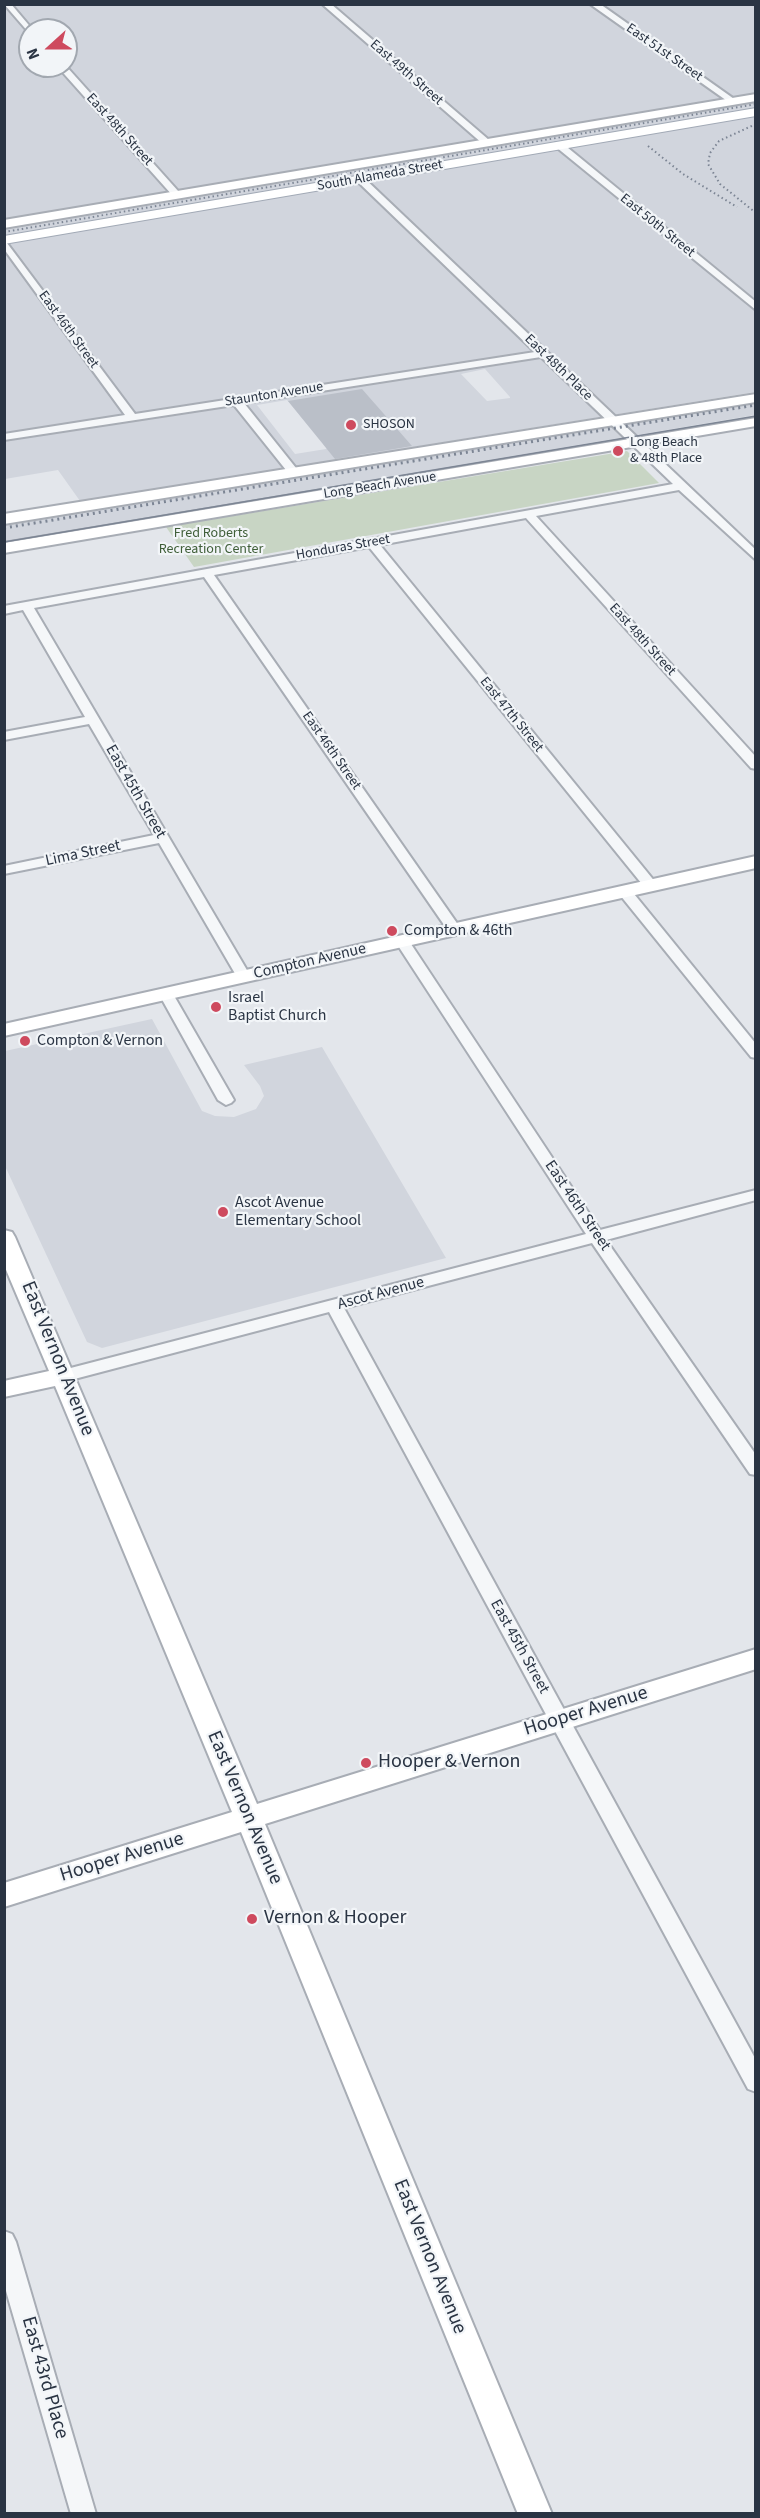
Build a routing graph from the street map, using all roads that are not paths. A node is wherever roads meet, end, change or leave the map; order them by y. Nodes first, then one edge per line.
1 (6, 4) edge
2 (326, 4) edge
3 (594, 4) edge
4 (18, 18) edge
5 (72, 78) edge
6 (756, 97) edge
7 (733, 101) junction
8 (756, 112) edge
9 (486, 142) junction
10 (559, 145) junction
11 (360, 179) junction
12 (176, 194) junction
13 (4, 224) edge
14 (4, 241) edge
15 (756, 307) edge
16 (543, 354) junction
17 (756, 398) edge
18 (237, 401) junction
19 (132, 417) junction
20 (614, 421) junction
21 (756, 422) edge
22 (4, 437) edge
23 (638, 443) junction
24 (294, 473) junction
25 (682, 486) junction
26 (529, 515) junction
27 (4, 519) edge
28 (372, 543) junction
29 (4, 548) edge
30 (756, 557) edge
31 (207, 573) junction
32 (27, 606) junction
33 (4, 610) edge
34 (93, 719) junction
35 (4, 736) edge
36 (756, 765) edge
37 (162, 838) junction
38 (756, 862) edge
39 (4, 870) edge
40 (651, 886) junction
41 (625, 892) junction
42 (454, 929) junction
43 (402, 941) junction
44 (244, 977) junction
45 (166, 994) junction
46 (4, 1030) edge
47 (756, 1054) edge
48 (226, 1100) dead end
49 (756, 1195) edge
50 (4, 1237) edge
51 (596, 1237) junction
52 (334, 1306) junction
53 (63, 1376) junction
54 (4, 1389) edge
55 (756, 1469) edge
56 (756, 1659) edge
57 (559, 1720) junction
58 (249, 1818) junction
59 (4, 1895) edge
60 (756, 2082) edge
61 (4, 2242) edge
62 (84, 2514) edge
63 (535, 2514) edge

1 - 4 street
2 - 9 street, East 49th Street
3 - 7 street, East 51st Street
5 - 12 street, East 48th Street
6 - 7 street, South Alameda Street
7 - 9 street, South Alameda Street
8 - 10 main road, South Alameda Street
9 - 12 street, South Alameda Street
10 - 11 main road, South Alameda Street
10 - 15 street, East 50th Street
11 - 14 main road, South Alameda Street
11 - 16 street, East 48th Place
12 - 13 street, South Alameda Street
14 - 19 street, East 46th Street
16 - 18 street, Staunton Avenue
16 - 20 street, East 48th Place
17 - 20 street, Long Beach Avenue
18 - 19 street, Staunton Avenue
18 - 24 street
19 - 22 street, Staunton Avenue
20 - 23 street, East 48th Place
20 - 24 street, Long Beach Avenue
21 - 23 street, Long Beach Avenue
23 - 25 street, East 48th Place
23 - 29 street, Long Beach Avenue
24 - 27 street, Long Beach Avenue
25 - 26 street, Honduras Street
25 - 30 street, East 48th Place
26 - 28 street, Honduras Street
26 - 36 street, East 48th Street
28 - 31 street, Honduras Street
28 - 40 street, East 47th Street
31 - 32 street, Honduras Street
31 - 42 street, East 46th Street
32 - 33 street, Honduras Street
32 - 34 street, East 45th Street
34 - 35 street
34 - 37 street, East 45th Street
37 - 39 street, Lima Street
37 - 44 street, East 45th Street
38 - 40 street, Compton Avenue
40 - 41 street, Compton Avenue
41 - 42 street, Compton Avenue
41 - 47 street
42 - 43 street, Compton Avenue
43 - 44 street, Compton Avenue
43 - 51 street, East 46th Street
44 - 45 street, Compton Avenue
45 - 46 street, Compton Avenue
45 - 48 street
49 - 51 street, Ascot Avenue
50 - 53 street, East Vernon Avenue
51 - 52 street, Ascot Avenue
51 - 55 street, East 46th Street
52 - 53 street, Ascot Avenue
52 - 57 street, East 45th Street
53 - 54 street, Ascot Avenue
53 - 58 street, East Vernon Avenue
56 - 57 street, Hooper Avenue
57 - 58 street, Hooper Avenue
57 - 60 street, East 45th Street
58 - 59 street, Hooper Avenue
58 - 63 street, East Vernon Avenue
61 - 62 street, East 43rd Place

